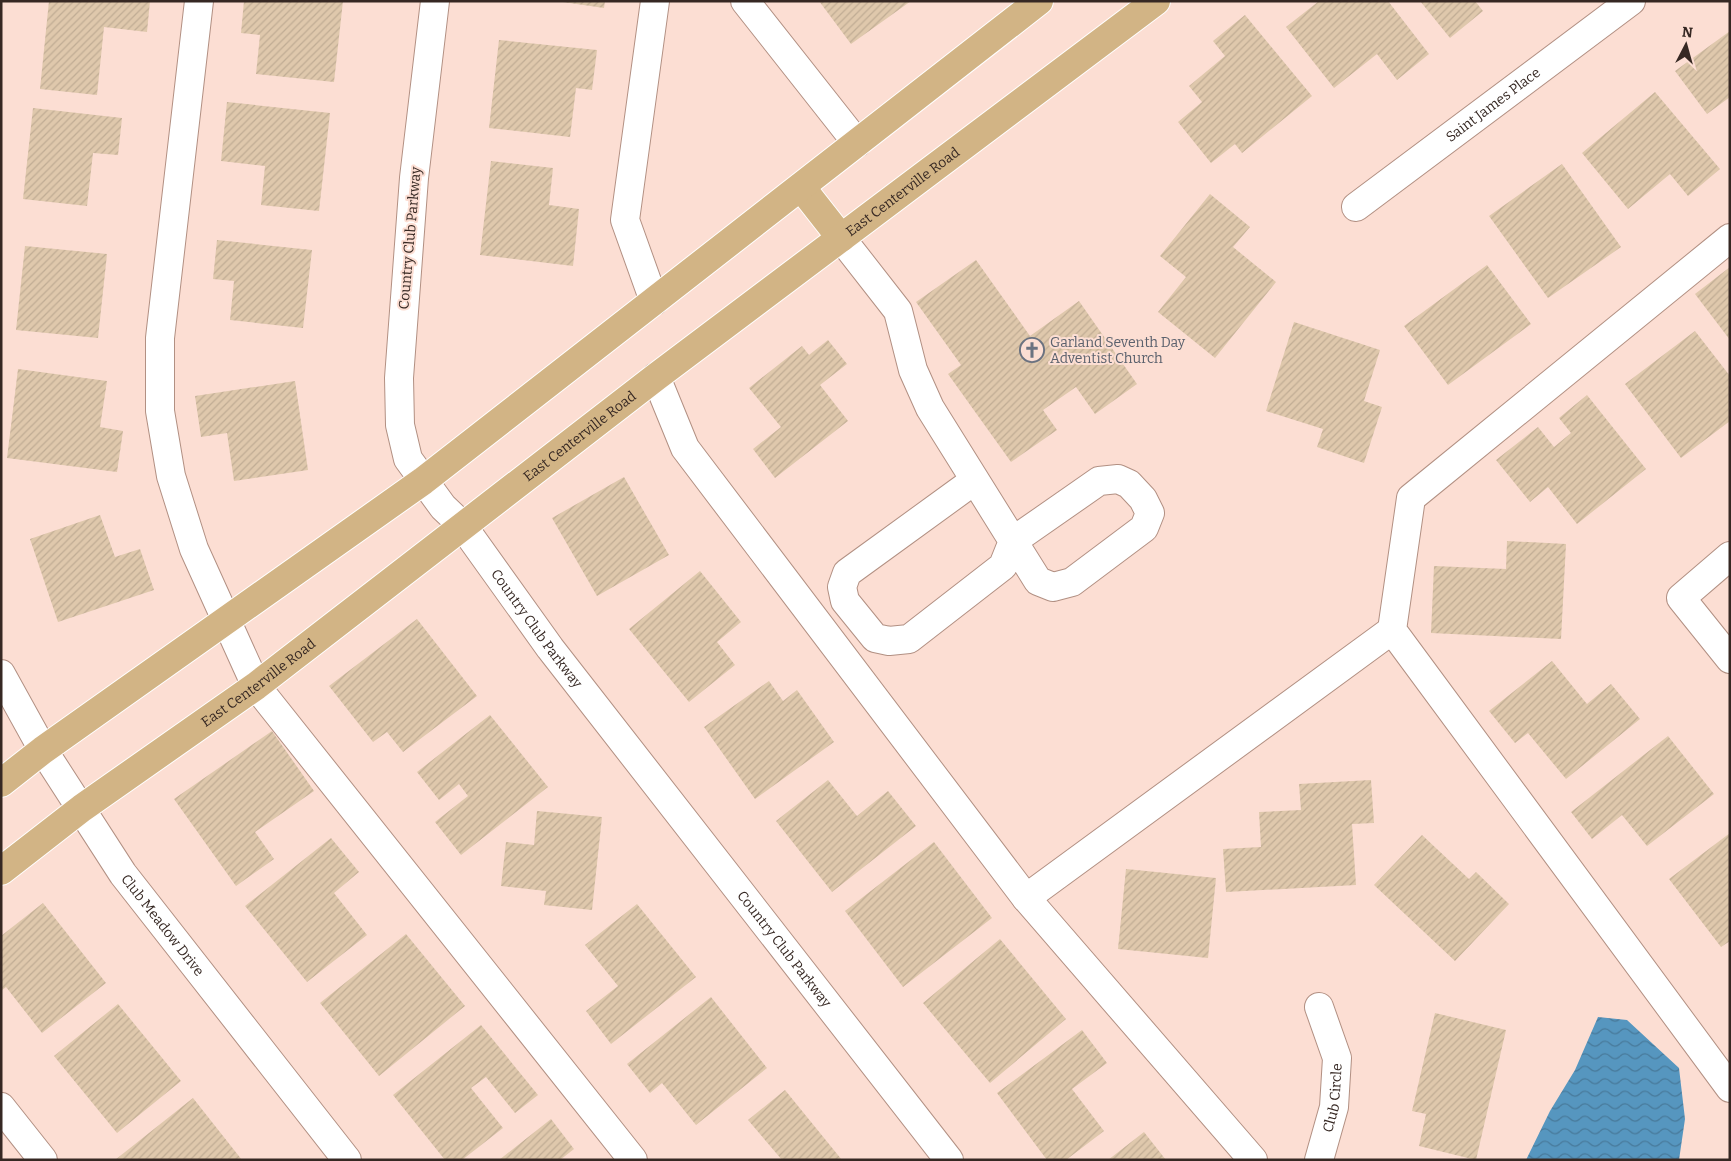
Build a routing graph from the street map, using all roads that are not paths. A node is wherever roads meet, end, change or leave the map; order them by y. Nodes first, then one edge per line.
1 (199, 1) edge
2 (434, 1) edge
3 (654, 1) edge
4 (745, 1) edge
5 (1038, 1) edge
6 (1631, 1) edge
7 (1151, 3) edge
8 (857, 143) junction
9 (801, 187) junction
10 (1356, 208) dead end
11 (841, 238) junction
12 (1730, 238) edge
13 (654, 301) junction
14 (656, 377) junction
15 (975, 480) junction
16 (423, 481) junction
17 (462, 525) junction
18 (1014, 540) junction
19 (1730, 556) edge
20 (226, 621) junction
21 (1392, 630) junction
22 (1730, 659) edge
23 (1, 674) edge
24 (256, 686) junction
25 (43, 750) junction
26 (1, 783) edge
27 (82, 808) junction
28 (1, 871) edge
29 (1026, 898) junction
30 (1319, 1007) dead end
31 (1730, 1088) edge
32 (1, 1107) edge
33 (43, 1160) edge
34 (347, 1160) edge
35 (633, 1160) edge
36 (949, 1160) edge
37 (1253, 1160) edge
38 (1319, 1160) edge

1 - 20 street
2 - 16 street, Country Club Parkway
3 - 13 street
4 - 8 street
5 - 8 main road
6 - 10 street, Saint James Place
7 - 11 main road, East Centerville Road
8 - 9 main road
9 - 11 main road
9 - 13 main road
11 - 14 main road, East Centerville Road
11 - 15 street
12 - 21 street
13 - 16 main road
14 - 17 main road, East Centerville Road
14 - 29 street
15 - 18 street
15 - 18 street
16 - 17 street, Country Club Parkway
16 - 20 main road
17 - 24 main road, East Centerville Road
17 - 36 street, Country Club Parkway
18 - 18 street
19 - 22 street
20 - 24 street
20 - 25 main road
21 - 29 street
21 - 31 street
23 - 25 street, Club Meadow Drive
24 - 27 main road, East Centerville Road
24 - 35 street
25 - 26 main road
25 - 27 street, Club Meadow Drive
27 - 28 main road, East Centerville Road
27 - 34 street, Club Meadow Drive
29 - 37 street
30 - 38 street, Club Circle
32 - 33 street

